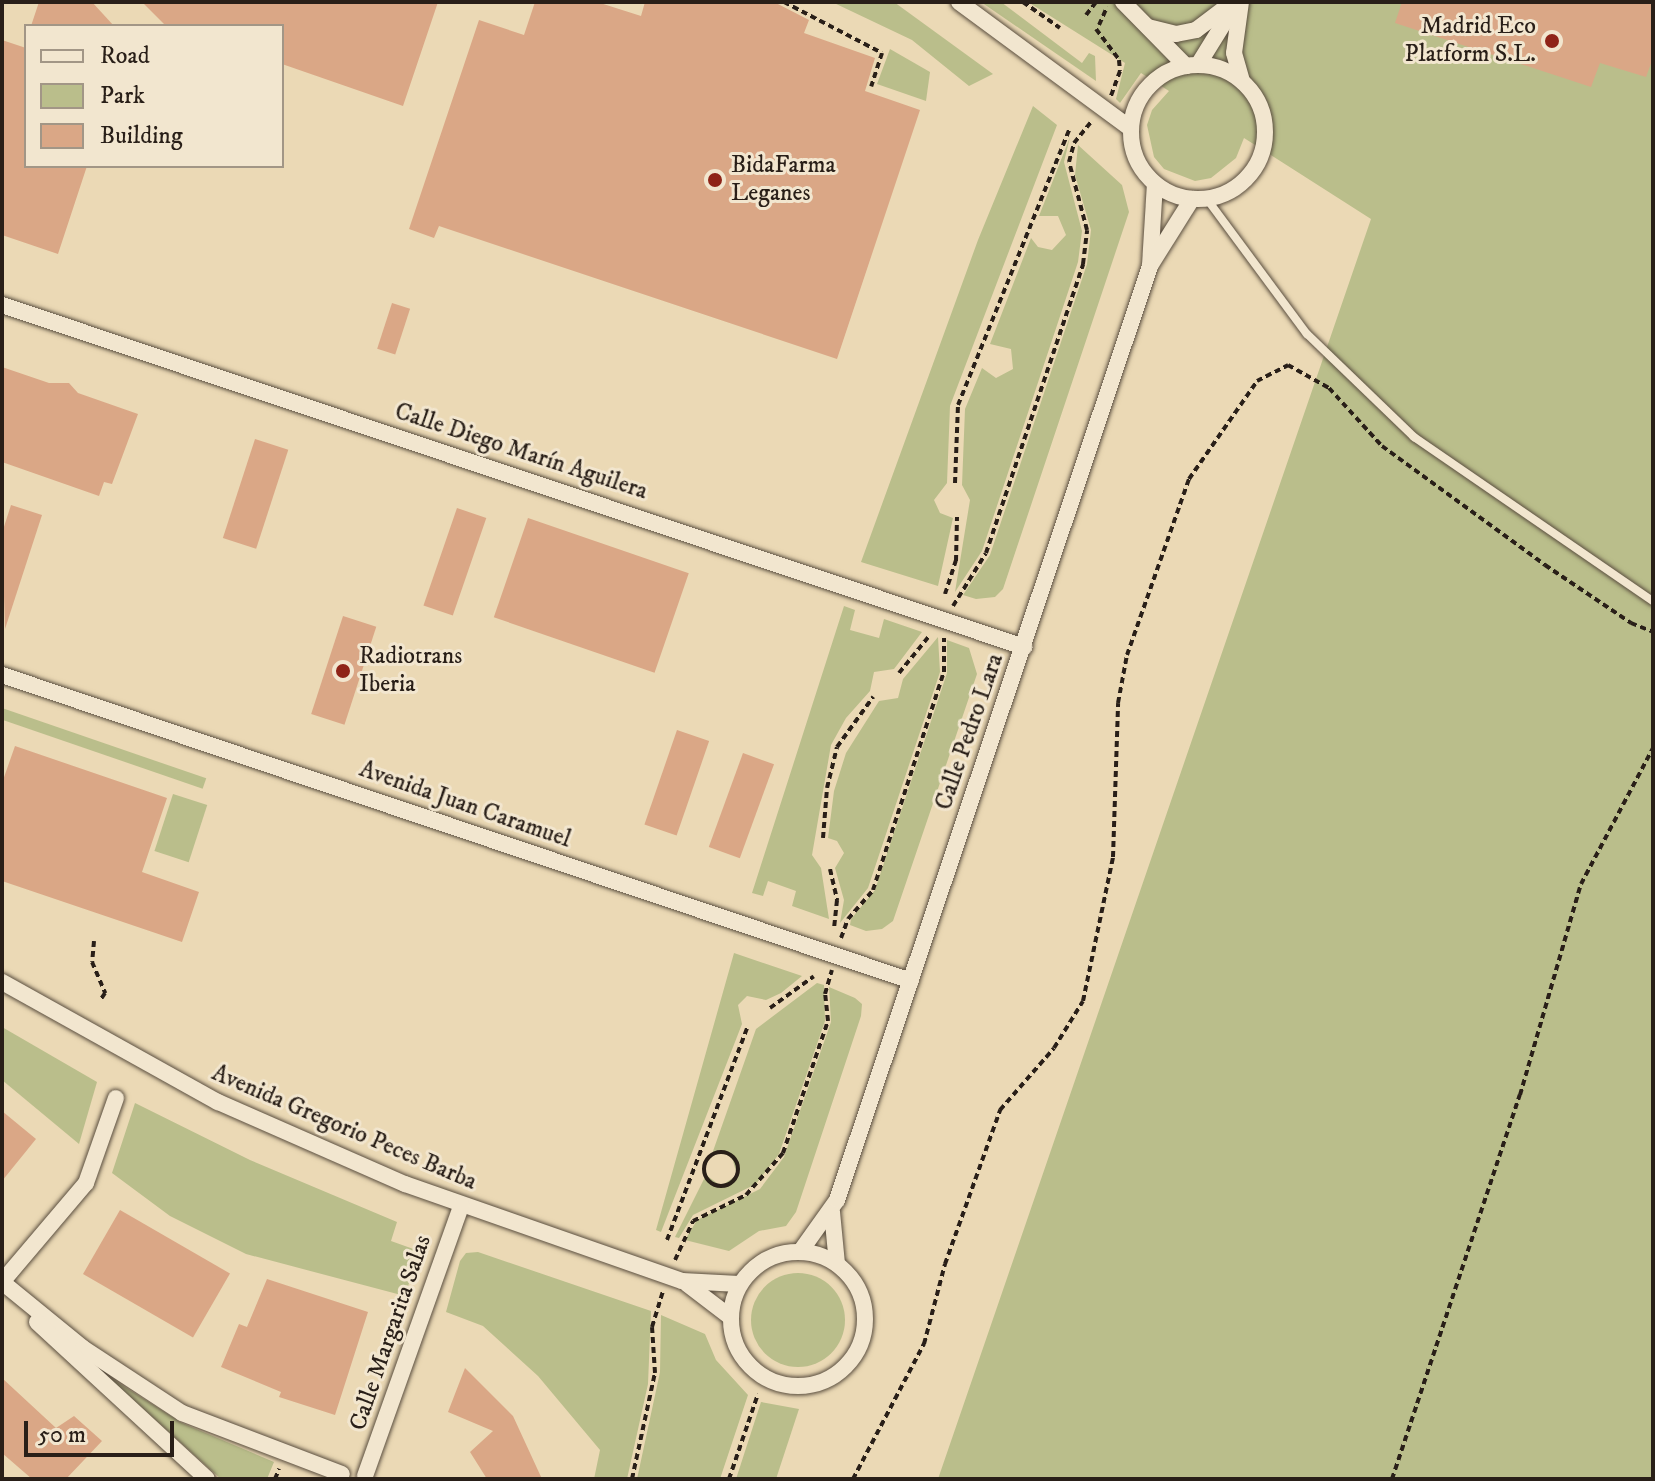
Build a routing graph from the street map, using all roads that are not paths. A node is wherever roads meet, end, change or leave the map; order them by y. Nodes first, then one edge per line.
1 (959, 2) edge
2 (1123, 2) edge
3 (1237, 2) edge
4 (1148, 27) junction
5 (1192, 66) junction
6 (1246, 86) junction
7 (1130, 128) junction
8 (1155, 184) junction
9 (1200, 199) junction
10 (1150, 266) junction
11 (2, 305) edge
12 (1653, 601) edge
13 (1024, 647) junction
14 (2, 675) edge
15 (911, 981) junction
16 (2, 982) edge
17 (116, 1098) dead end
18 (461, 1206) junction
19 (832, 1212) junction
20 (800, 1252) junction
21 (837, 1264) junction
22 (676, 1278) junction
23 (739, 1284) junction
24 (6, 1285) edge
25 (729, 1316) junction
26 (334, 1477) edge
27 (368, 1478) edge
28 (207, 1479) edge

1 - 7 street
2 - 4 street
3 - 4 street
3 - 5 street
3 - 6 street
4 - 5 street
5 - 6 street
5 - 7 street
6 - 9 street
7 - 8 street
8 - 9 street
8 - 10 street, Calle Pedro Lara
9 - 10 street, Calle Pedro Lara
9 - 12 lane
10 - 13 street, Calle Pedro Lara
11 - 13 street, Calle Diego Marín Aguilera
13 - 15 street, Calle Pedro Lara
14 - 15 street, Avenida Juan Caramuel
15 - 19 street, Calle Pedro Lara
16 - 18 street, Avenida Gregorio Peces Barba
17 - 24 street
18 - 22 street, Avenida Gregorio Peces Barba
18 - 27 street, Calle Margarita Salas
19 - 20 street, Calle Pedro Lara
19 - 21 street, Calle Pedro Lara
20 - 21 street
20 - 23 street
21 - 25 street
22 - 23 street, Avenida Gregorio Peces Barba
22 - 25 street, Avenida Gregorio Peces Barba
23 - 25 street
24 - 26 street
24 - 28 street
26 - 27 street

